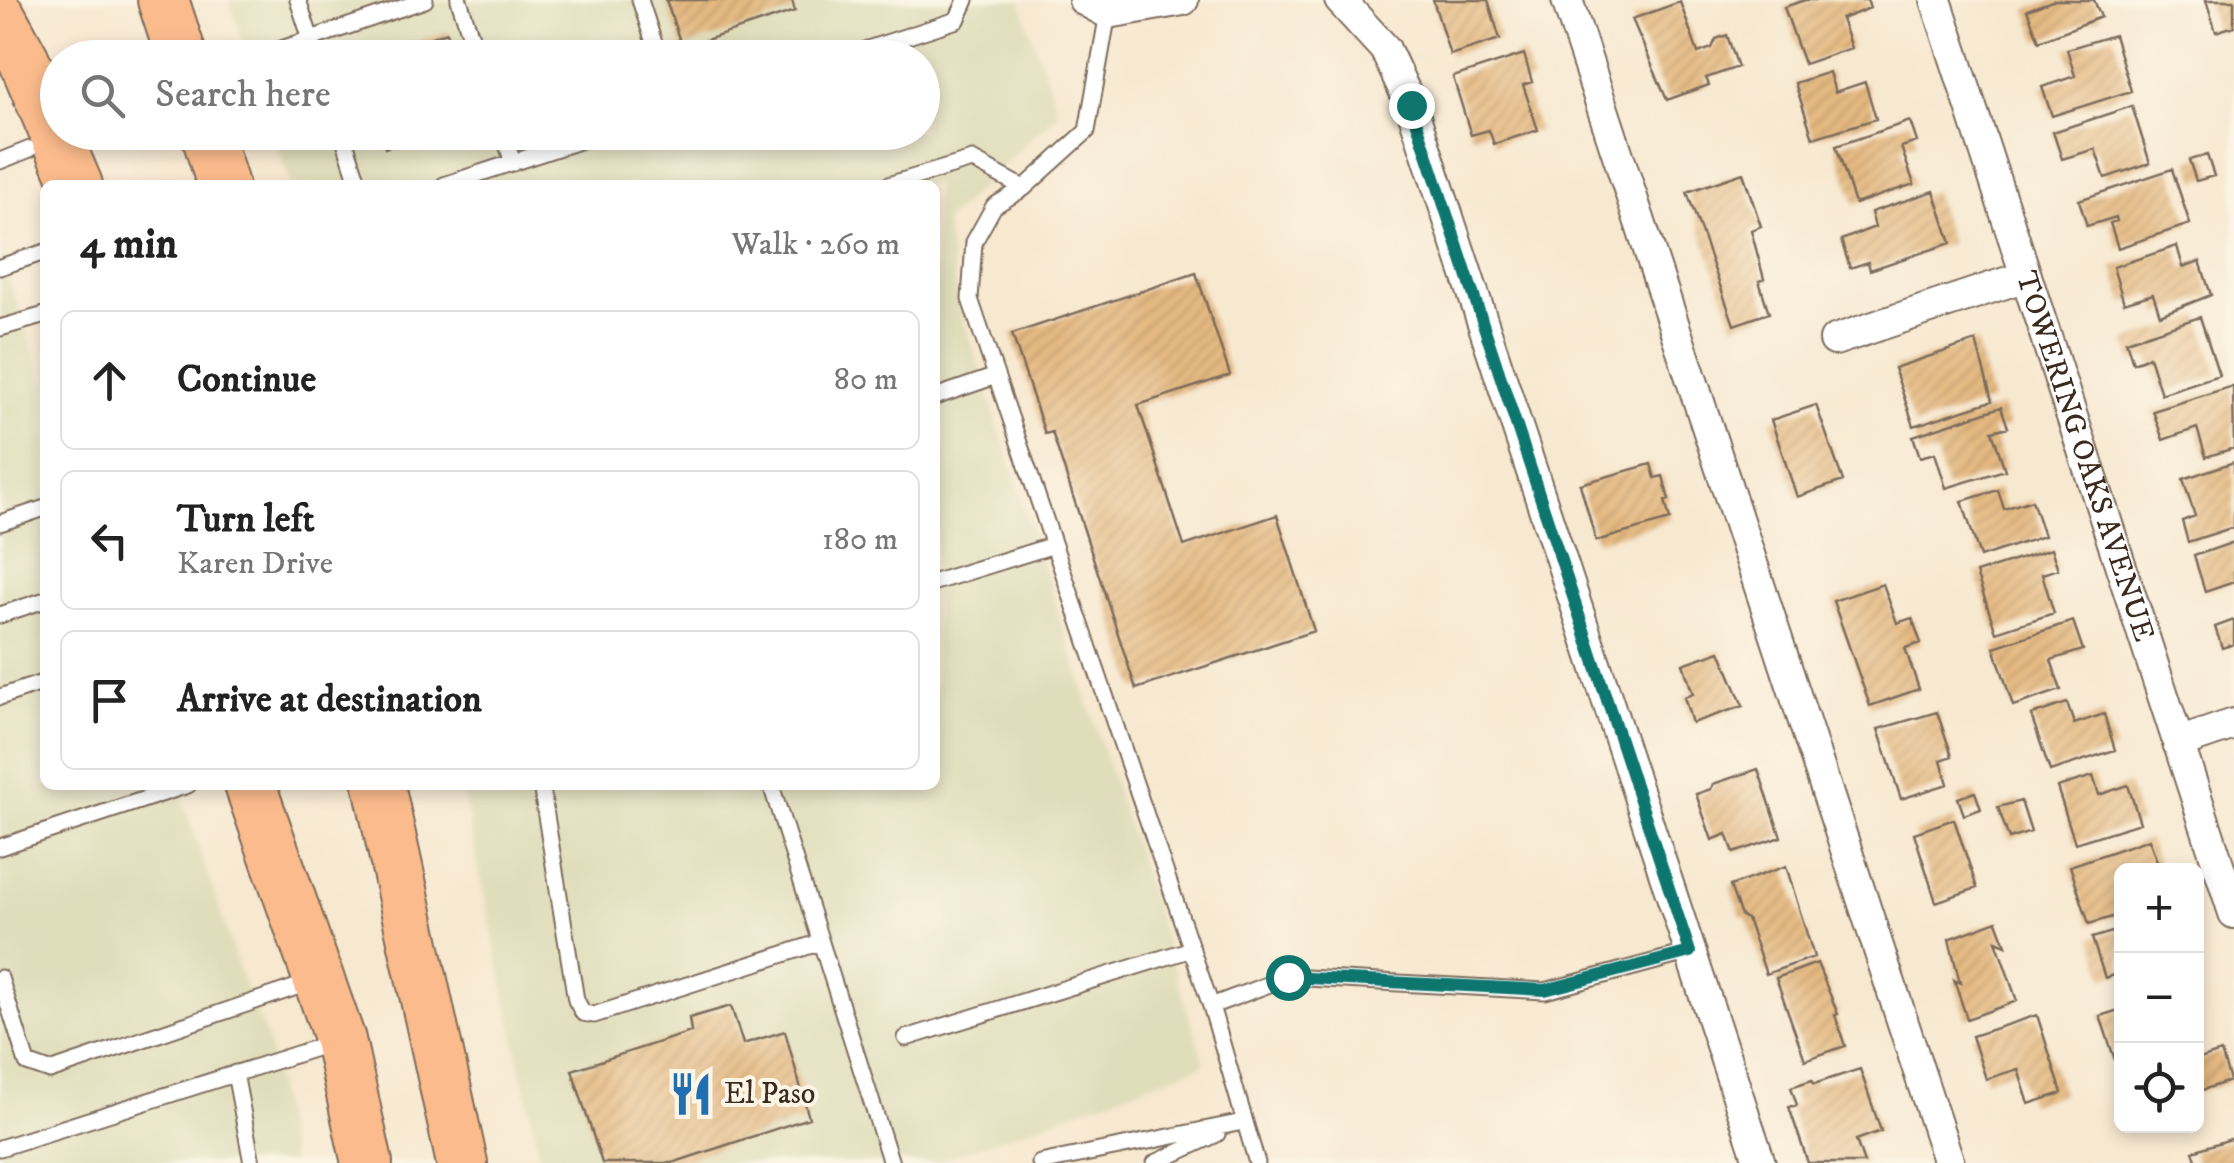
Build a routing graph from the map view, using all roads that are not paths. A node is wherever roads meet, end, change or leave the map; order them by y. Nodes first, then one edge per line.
1 (144, 0) edge
2 (298, 0) edge
3 (425, 0) edge
4 (459, 0) edge
5 (640, 0) edge
6 (966, 0) edge
7 (1182, 0) edge
8 (1340, 0) edge
9 (1568, 0) edge
10 (1936, 0) edge
11 (1096, 7) edge
12 (0, 16) edge
13 (175, 34) edge
14 (311, 39) junction
15 (308, 40) edge
16 (472, 40) edge
17 (653, 40) edge
18 (895, 40) edge
19 (0, 58) edge
20 (40, 98) edge
21 (62, 150) edge
22 (200, 150) edge
23 (210, 150) edge
24 (348, 150) edge
25 (509, 150) edge
26 (552, 150) edge
27 (513, 163) junction
28 (25, 168) edge
29 (75, 180) edge
30 (194, 180) edge
31 (221, 180) edge
32 (358, 180) edge
33 (460, 180) edge
34 (905, 180) edge
35 (1024, 188) junction
36 (40, 254) edge
37 (0, 266) edge
38 (2026, 276) junction
39 (40, 316) edge
40 (0, 328) edge
41 (1835, 340) dead end
42 (996, 376) junction
43 (940, 395) edge
44 (40, 510) edge
45 (0, 523) edge
46 (1054, 544) junction
47 (940, 580) edge
48 (40, 602) edge
49 (0, 615) edge
50 (40, 684) edge
51 (0, 697) edge
52 (2234, 724) edge
53 (2178, 743) junction
54 (173, 790) edge
55 (252, 790) edge
56 (380, 790) edge
57 (541, 790) edge
58 (773, 790) edge
59 (0, 847) edge
60 (2234, 912) edge
61 (821, 942) junction
62 (1192, 949) junction
63 (1690, 952) junction
64 (0, 978) edge
65 (321, 979) junction
66 (1211, 1006) junction
67 (906, 1038) dead end
68 (340, 1040) junction
69 (235, 1073) junction
70 (368, 1087) dead end
71 (1243, 1122) junction
72 (0, 1148) edge
73 (252, 1163) edge
74 (367, 1163) edge
75 (462, 1163) edge
76 (892, 1163) edge
77 (1040, 1163) edge
78 (1154, 1163) edge
79 (1256, 1163) edge
80 (1760, 1163) edge
81 (1949, 1163) edge

1 - 13 main road
2 - 14 lane
3 - 14 lane
4 - 16 lane
5 - 17 lane
6 - 18 lane
7 - 11 street
8 - 63 street
9 - 81 street
10 - 38 street, TOWERING OAKS AVENUE
11 - 35 lane
12 - 20 main road
14 - 15 lane
19 - 28 main road
21 - 29 main road
22 - 30 main road
23 - 31 main road
24 - 32 lane
25 - 27 lane
26 - 27 lane
27 - 33 lane
34 - 35 lane
35 - 42 lane
36 - 37 lane
38 - 41 street
38 - 53 street, TOWERING OAKS AVENUE
39 - 40 lane
42 - 43 lane
42 - 46 lane
44 - 45 lane
46 - 47 lane
46 - 62 lane
48 - 49 lane
50 - 51 lane
52 - 53 street
53 - 60 street, TOWERING OAKS AVENUE
54 - 59 lane
55 - 65 main road
56 - 75 main road
57 - 61 lane
58 - 61 lane
61 - 76 lane
62 - 66 lane
62 - 67 lane
63 - 66 lane
63 - 80 street
64 - 65 lane
65 - 68 main road
65 - 70 lane
66 - 71 lane
68 - 69 lane
68 - 74 main road
69 - 72 lane
69 - 73 lane
71 - 77 lane
71 - 78 lane
71 - 79 lane

